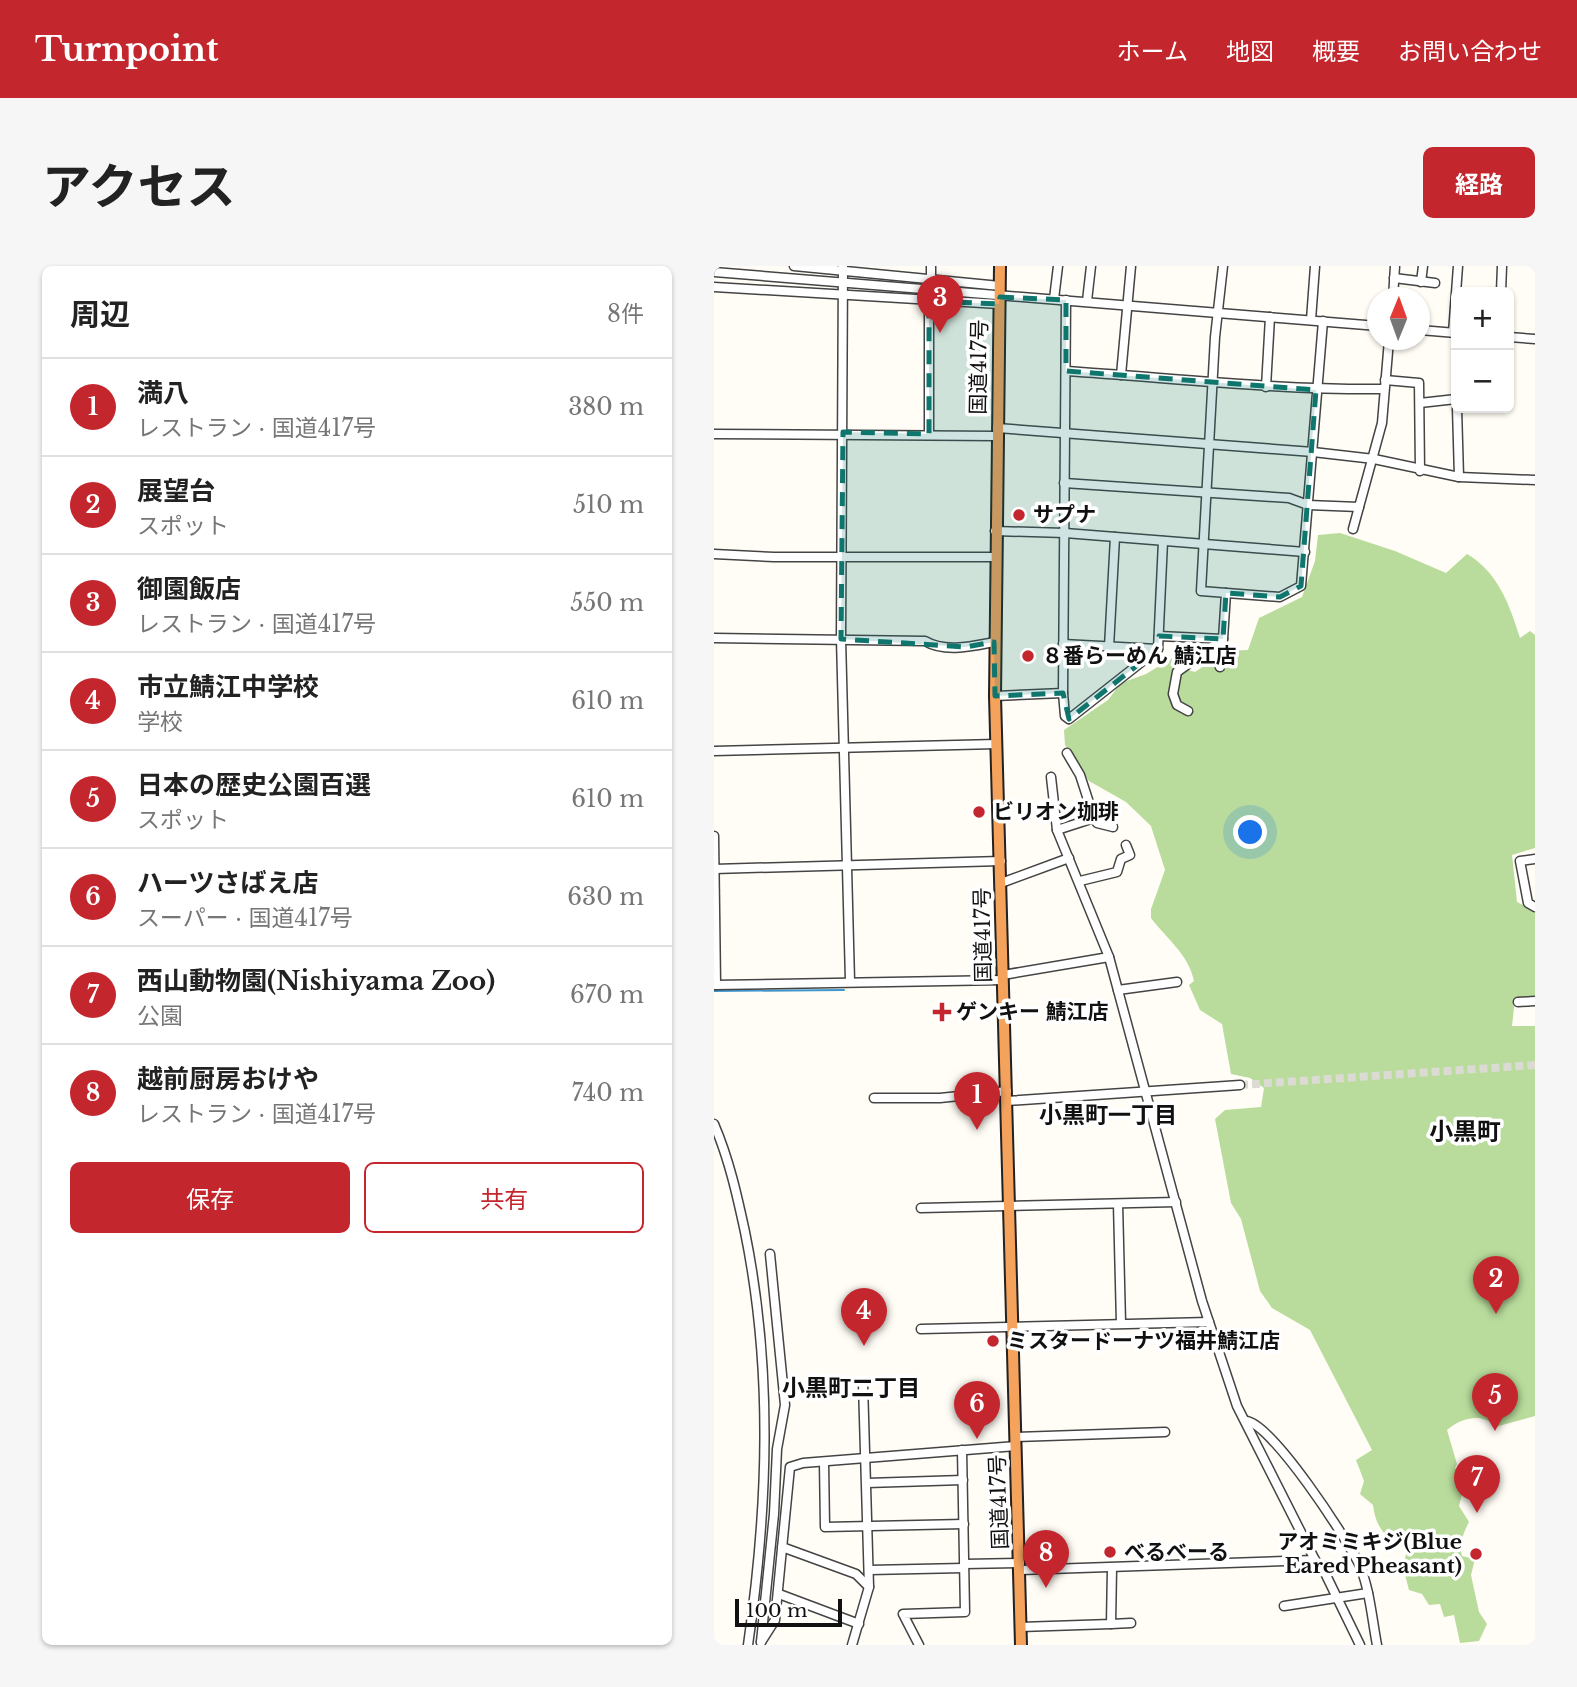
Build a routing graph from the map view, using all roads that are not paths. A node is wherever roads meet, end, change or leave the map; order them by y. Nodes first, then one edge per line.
1 (794, 266) edge
2 (931, 266) edge
3 (1000, 266) edge
4 (1058, 266) edge
5 (1091, 266) edge
6 (1131, 266) edge
7 (1223, 266) edge
8 (1315, 266) edge
9 (1395, 266) edge
10 (1423, 266) edge
11 (1458, 266) edge
12 (1502, 266) edge
13 (843, 269) edge
14 (714, 272) edge
15 (1394, 278) junction
16 (931, 280) junction
17 (1422, 282) junction
18 (1435, 283) dead end
19 (714, 287) edge
20 (1394, 287) edge
21 (1457, 287) edge
22 (1502, 287) edge
23 (843, 288) junction
24 (1000, 296) junction
25 (1054, 299) junction
26 (1066, 300) junction
27 (929, 301) junction
28 (1087, 301) junction
29 (1127, 304) junction
30 (1217, 312) junction
31 (1270, 317) junction
32 (1311, 320) junction
33 (1323, 321) junction
34 (1367, 325) edge
35 (1430, 331) edge
36 (1451, 333) edge
37 (1514, 337) edge
38 (1535, 339) edge
39 (1388, 350) edge
40 (1066, 371) junction
41 (1121, 375) junction
42 (1212, 384) junction
43 (1385, 384) junction
44 (1266, 387) junction
45 (1316, 390) junction
46 (1451, 400) edge
47 (1420, 403) junction
48 (1457, 413) edge
49 (843, 432) junction
50 (996, 432) junction
51 (1066, 432) junction
52 (714, 433) edge
53 (929, 434) junction
54 (1210, 444) junction
55 (1313, 452) junction
56 (1374, 459) junction
57 (1420, 471) junction
58 (1459, 477) junction
59 (1535, 480) edge
60 (1064, 483) junction
61 (1206, 493) junction
62 (1308, 505) junction
63 (1359, 507) junction
64 (1353, 529) dead end
65 (995, 531) junction
66 (1065, 533) junction
67 (1115, 537) junction
68 (1163, 541) junction
69 (1205, 544) junction
70 (1305, 552) junction
71 (714, 554) edge
72 (843, 557) junction
73 (996, 557) junction
74 (1226, 593) junction
75 (1159, 636) junction
76 (714, 638) edge
77 (841, 639) junction
78 (1223, 639) junction
79 (995, 642) junction
80 (1063, 644) junction
81 (1109, 647) junction
82 (1158, 649) junction
83 (1220, 667) dead end
84 (1063, 693) junction
85 (995, 696) junction
86 (1188, 711) dead end
87 (997, 744) junction
88 (844, 747) junction
89 (714, 751) edge
90 (1067, 752) dead end
91 (1051, 777) dead end
92 (1094, 818) junction
93 (1113, 827) dead end
94 (1057, 830) junction
95 (714, 836) edge
96 (1126, 845) dead end
97 (1069, 858) junction
98 (1535, 859) edge
99 (1001, 861) junction
100 (848, 866) junction
101 (714, 869) edge
102 (1080, 881) junction
103 (1001, 883) junction
104 (1535, 906) edge
105 (1109, 957) junction
106 (1003, 977) junction
107 (850, 981) junction
108 (1177, 982) dead end
109 (715, 985) edge
110 (1118, 990) junction
111 (1535, 1001) edge
112 (1518, 1002) dead end
113 (1240, 1085) tunnel mouth
114 (1143, 1092) junction
115 (1007, 1096) junction
116 (874, 1098) dead end
117 (714, 1124) edge
118 (1176, 1202) junction
119 (1118, 1204) junction
120 (1011, 1206) junction
121 (921, 1208) dead end
122 (770, 1254) dead end
123 (1209, 1322) junction
124 (1121, 1323) junction
125 (1014, 1327) junction
126 (921, 1329) dead end
127 (863, 1384) dead end
128 (1246, 1421) junction
129 (1165, 1432) dead end
130 (1016, 1441) junction
131 (962, 1450) junction
132 (866, 1458) junction
133 (824, 1462) junction
134 (963, 1480) junction
135 (867, 1483) junction
136 (964, 1524) junction
137 (868, 1527) junction
138 (782, 1547) junction
139 (1315, 1560) junction
140 (964, 1566) junction
141 (1020, 1567) junction
142 (1112, 1568) junction
143 (869, 1570) junction
144 (869, 1587) junction
145 (1368, 1593) junction
146 (779, 1594) junction
147 (1337, 1598) junction
148 (1284, 1606) dead end
149 (1131, 1623) dead end
150 (859, 1624) junction
151 (1111, 1624) junction
152 (1020, 1627) junction
153 (761, 1643) edge
154 (748, 1645) edge
155 (852, 1645) edge
156 (919, 1645) edge
157 (1021, 1645) edge
158 (1360, 1645) edge
159 (1377, 1645) edge

1 - 13 street
2 - 16 street
3 - 24 highway, 国道417号
4 - 25 street
5 - 28 street
6 - 29 street
7 - 30 street
8 - 32 street
9 - 15 street
10 - 17 street
11 - 21 street
12 - 22 street
13 - 16 street
13 - 23 street
14 - 23 street
15 - 17 street
15 - 20 street
16 - 24 street
17 - 18 street
19 - 23 street
23 - 24 street
23 - 27 street
23 - 49 street
24 - 25 street
24 - 27 street
24 - 50 highway, 国道417号
25 - 26 street
26 - 28 street
26 - 40 street
27 - 53 street
28 - 29 street
29 - 30 street
29 - 41 street
30 - 31 street
30 - 42 street
31 - 32 street
31 - 44 street
32 - 33 street
33 - 34 street
33 - 45 street
35 - 36 street
37 - 38 street
39 - 43 street
40 - 41 street
40 - 51 street
41 - 42 street
42 - 44 street
42 - 54 street
43 - 45 street
43 - 47 street
43 - 56 street
44 - 45 street
45 - 55 street
46 - 47 street
47 - 57 street
48 - 58 street
49 - 52 street
49 - 53 street
49 - 72 street
50 - 51 street
50 - 53 street
50 - 65 highway, 国道417号
51 - 54 street
51 - 60 street
54 - 55 street
54 - 61 street
55 - 56 street
55 - 62 street
56 - 57 street
56 - 63 street
57 - 58 street
58 - 59 street
60 - 61 street
60 - 66 street
61 - 62 street
61 - 69 street
62 - 63 street
62 - 70 street
63 - 64 street
65 - 66 street
65 - 73 highway, 国道417号
66 - 67 street
66 - 80 street
67 - 68 street
67 - 81 street
68 - 69 street
68 - 75 street
69 - 70 street
69 - 74 street
70 - 74 street
71 - 72 street
72 - 73 street
72 - 77 street
73 - 79 highway, 国道417号
74 - 78 street
75 - 78 street
75 - 82 street
76 - 77 street
77 - 79 street
77 - 88 street
78 - 83 street
78 - 86 street
79 - 85 highway, 国道417号
80 - 81 street
80 - 84 street
81 - 82 street
82 - 84 street
84 - 85 street
85 - 87 highway, 国道417号
87 - 88 street
87 - 99 highway, 国道417号
88 - 89 street
88 - 100 street
90 - 92 street
91 - 94 street
92 - 93 street
92 - 94 street
94 - 97 street
95 - 101 street
96 - 102 street
97 - 102 street
97 - 103 street
98 - 104 street
99 - 100 street
99 - 103 highway, 国道417号
100 - 101 street
100 - 107 street
101 - 109 street
102 - 105 street
103 - 106 highway, 国道417号
105 - 106 street
105 - 110 street
106 - 107 street
106 - 115 highway, 国道417号
107 - 109 street
108 - 110 street
110 - 114 street
111 - 112 street
113 - 114 street
114 - 115 street
114 - 118 street
115 - 116 street
115 - 120 highway, 国道417号
117 - 154 street
118 - 119 street
118 - 123 street
119 - 120 street
119 - 124 street
120 - 121 street
120 - 125 highway, 国道417号
122 - 153 street
123 - 124 street
123 - 128 street
124 - 125 street
125 - 126 street
125 - 130 highway, 国道417号
127 - 132 street
128 - 139 street
128 - 145 street
129 - 130 street
130 - 131 street
130 - 141 highway, 国道417号
131 - 132 street
131 - 134 street
132 - 133 street
132 - 135 street
133 - 137 street
133 - 138 street
134 - 135 street
134 - 136 street
135 - 137 street
136 - 137 street
136 - 140 street
137 - 143 street
138 - 144 street
138 - 146 street
139 - 142 street
139 - 147 street
140 - 141 street
140 - 143 street
140 - 156 street
141 - 142 street
141 - 152 highway, 国道417号
142 - 151 street
143 - 144 street
144 - 150 street
145 - 147 street
145 - 159 street
146 - 150 street
146 - 153 street
147 - 148 street
147 - 158 street
149 - 151 street
150 - 155 street
151 - 152 street
152 - 157 highway, 国道417号

